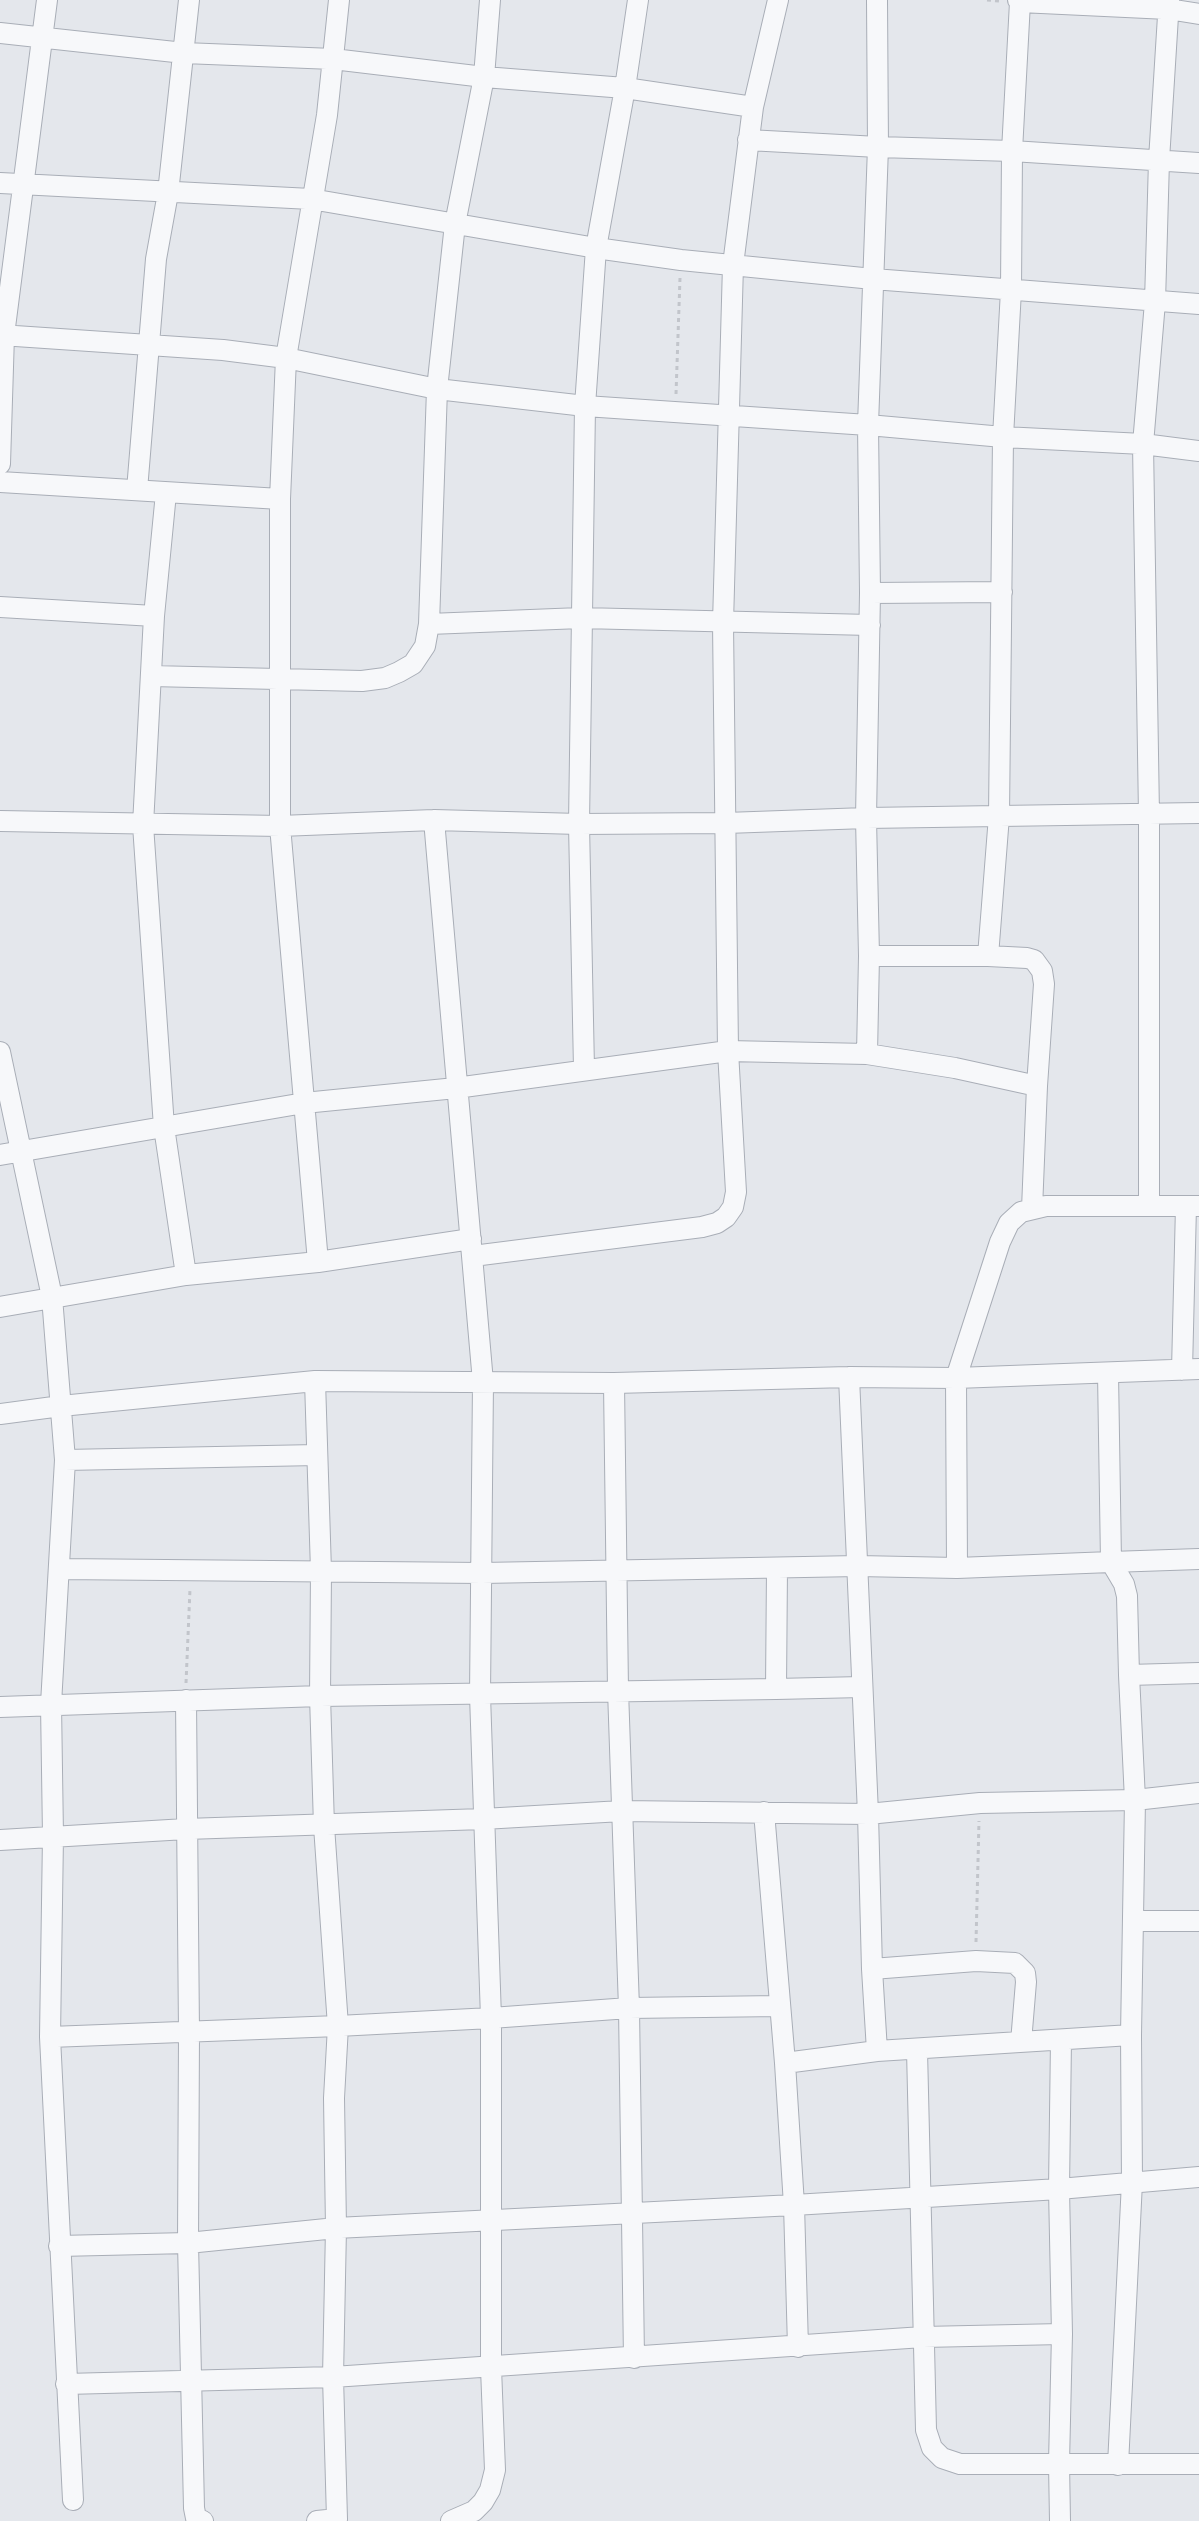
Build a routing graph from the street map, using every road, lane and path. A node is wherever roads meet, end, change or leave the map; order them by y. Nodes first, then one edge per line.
1 (47, 0) edge
2 (189, 0) edge
3 (339, 0) edge
4 (490, 0) edge
5 (638, 0) edge
6 (778, 0) edge
7 (876, 0) edge
8 (1019, 1) edge
9 (1168, 4) edge
10 (1199, 14) edge
11 (0, 33) edge
12 (41, 37) junction
13 (184, 53) junction
14 (333, 59) junction
15 (484, 77) junction
16 (625, 88) junction
17 (753, 107) junction
18 (748, 140) junction
19 (878, 146) junction
20 (1012, 151) junction
21 (1159, 160) junction
22 (1199, 163) edge
23 (0, 183) edge
24 (23, 185) junction
25 (168, 193) junction
26 (311, 199) junction
27 (455, 224) junction
28 (596, 248) junction
29 (681, 260) junction
30 (733, 265) junction
31 (873, 278) junction
32 (1011, 290) junction
33 (1155, 302) junction
34 (1199, 304) edge
35 (2, 335) edge
36 (150, 344) junction
37 (286, 358) junction
38 (437, 389) junction
39 (585, 406) junction
40 (675, 412) junction
41 (728, 415) junction
42 (868, 425) junction
43 (1003, 437) junction
44 (1143, 444) junction
45 (1199, 450) edge
46 (0, 464) edge
47 (0, 482) edge
48 (137, 490) junction
49 (166, 493) junction
50 (280, 499) junction
51 (1002, 592) junction
52 (870, 593) junction
53 (0, 606) edge
54 (154, 616) junction
55 (582, 618) junction
56 (723, 623) junction
57 (429, 624) junction
58 (870, 625) junction
59 (151, 676) junction
60 (280, 680) junction
61 (1199, 813) edge
62 (1149, 815) junction
63 (999, 816) junction
64 (866, 818) junction
65 (434, 820) junction
66 (0, 821) edge
67 (726, 823) junction
68 (579, 824) junction
69 (143, 825) junction
70 (280, 826) junction
71 (869, 956) junction
72 (988, 956) junction
73 (728, 1051) junction
74 (0, 1052) edge
75 (868, 1054) junction
76 (584, 1069) junction
77 (1037, 1086) junction
78 (456, 1088) junction
79 (304, 1103) junction
80 (164, 1127) junction
81 (22, 1153) junction
82 (0, 1156) edge
83 (1149, 1206) junction
84 (1193, 1206) edge
85 (1032, 1209) junction
86 (472, 1248) junction
87 (318, 1262) junction
88 (186, 1275) junction
89 (52, 1297) junction
90 (0, 1307) edge
91 (1191, 1370) edge
92 (1108, 1373) junction
93 (849, 1378) junction
94 (956, 1378) junction
95 (315, 1381) junction
96 (483, 1382) junction
97 (614, 1383) junction
98 (61, 1406) junction
99 (0, 1414) edge
100 (317, 1455) junction
101 (65, 1460) junction
102 (1199, 1559) edge
103 (1112, 1562) junction
104 (858, 1566) junction
105 (777, 1568) junction
106 (957, 1568) junction
107 (60, 1569) junction
108 (617, 1570) junction
109 (191, 1571) junction
110 (321, 1571) junction
111 (482, 1573) junction
112 (1199, 1672) edge
113 (1128, 1675) junction
114 (862, 1687) junction
115 (776, 1689) junction
116 (618, 1690) junction
117 (480, 1695) junction
118 (320, 1696) junction
119 (186, 1700) junction
120 (52, 1704) junction
121 (0, 1707) edge
122 (1199, 1792) edge
123 (1135, 1800) junction
124 (980, 1802) junction
125 (622, 1811) junction
126 (764, 1812) junction
127 (868, 1814) junction
128 (483, 1820) junction
129 (324, 1826) junction
130 (186, 1829) junction
131 (53, 1836) junction
132 (0, 1840) edge
133 (1133, 1921) junction
134 (1199, 1921) edge
135 (976, 1961) junction
136 (872, 1968) junction
137 (779, 2006) junction
138 (629, 2008) junction
139 (491, 2018) junction
140 (338, 2026) junction
141 (189, 2033) junction
142 (1131, 2035) junction
143 (50, 2037) junction
144 (1061, 2040) junction
145 (1021, 2042) junction
146 (917, 2050) junction
147 (877, 2051) junction
148 (785, 2062) junction
149 (1199, 2177) edge
150 (1132, 2182) junction
151 (1059, 2189) junction
152 (919, 2197) junction
153 (794, 2205) junction
154 (634, 2212) junction
155 (492, 2219) junction
156 (336, 2228) junction
157 (188, 2243) junction
158 (59, 2246) junction
159 (1062, 2334) junction
160 (923, 2337) junction
161 (798, 2347) junction
162 (634, 2358) junction
163 (491, 2368) junction
164 (333, 2377) junction
165 (192, 2382) junction
166 (66, 2384) junction
167 (1059, 2463) junction
168 (1199, 2464) edge
169 (1118, 2465) junction
170 (73, 2500) dead end
171 (331, 2520) edge
172 (203, 2521) edge
173 (452, 2521) edge
174 (1060, 2521) edge

1 - 12 street
2 - 13 street
3 - 14 street
4 - 15 street
5 - 16 street
6 - 17 street
7 - 19 street
8 - 9 street
8 - 20 street
9 - 10 street
9 - 21 street
11 - 12 street
12 - 13 street
12 - 24 street
13 - 14 street
13 - 25 street
14 - 15 street
14 - 26 street
15 - 16 street
15 - 27 street
16 - 17 street
16 - 28 street
17 - 18 street
18 - 19 street
18 - 30 street
19 - 20 street
19 - 31 street
20 - 21 street
20 - 32 street
21 - 22 street
21 - 33 street
23 - 24 street
24 - 25 street
24 - 35 street
25 - 26 street
25 - 36 street
26 - 27 street
26 - 37 street
27 - 28 street
27 - 38 street
28 - 29 street
28 - 39 street
29 - 30 street
29 - 40 path
30 - 31 street
30 - 41 street
31 - 32 street
31 - 42 street
32 - 33 street
32 - 43 street
33 - 34 street
33 - 44 street
35 - 36 street
35 - 46 street
36 - 37 street
36 - 48 street
37 - 38 street
37 - 50 street
38 - 39 street
38 - 57 street
39 - 40 street
39 - 55 street
40 - 41 street
41 - 42 street
41 - 56 street
42 - 43 street
42 - 52 street
43 - 44 street
43 - 51 street
44 - 45 street
44 - 62 street
47 - 48 street
48 - 49 street
49 - 50 street
49 - 54 street
50 - 60 street
51 - 52 street
51 - 63 street
52 - 58 street
53 - 54 street
54 - 59 street
55 - 56 street
55 - 57 street
55 - 68 street
56 - 58 street
56 - 67 street
57 - 60 street
58 - 64 street
59 - 60 street
59 - 69 street
60 - 70 street
61 - 62 street
62 - 63 street
62 - 83 street
63 - 64 street
63 - 72 street
64 - 67 street
64 - 71 street
65 - 68 street
65 - 70 street
65 - 78 street
66 - 69 street
67 - 68 street
67 - 73 street
68 - 76 street
69 - 70 street
69 - 80 street
70 - 79 street
71 - 72 street
71 - 75 street
72 - 77 street
73 - 75 street
73 - 76 street
73 - 86 street
74 - 81 street
75 - 77 street
76 - 78 street
77 - 85 street
78 - 79 street
78 - 86 street
79 - 80 street
79 - 87 street
80 - 81 street
80 - 88 street
81 - 82 street
81 - 89 street
83 - 84 street
83 - 85 street
84 - 91 street
85 - 94 street
86 - 87 street
86 - 96 street
87 - 88 street
88 - 89 street
89 - 90 street
89 - 98 street
91 - 92 street
92 - 94 street
92 - 103 street
93 - 94 street
93 - 97 street
93 - 104 street
94 - 106 street
95 - 96 street
95 - 98 street
95 - 100 street
96 - 97 street
96 - 111 street
97 - 108 street
98 - 99 street
98 - 101 street
100 - 101 street
100 - 110 street
101 - 107 street
102 - 103 street
103 - 106 street
103 - 113 street
104 - 105 street
104 - 106 street
104 - 114 street
105 - 108 street
105 - 115 street
107 - 109 street
107 - 120 street
108 - 111 street
108 - 116 street
109 - 110 street
109 - 119 path
110 - 111 street
110 - 118 street
111 - 117 street
112 - 113 street
113 - 123 street
114 - 115 street
114 - 127 street
115 - 116 street
116 - 117 street
116 - 125 street
117 - 118 street
117 - 128 street
118 - 119 street
118 - 129 street
119 - 120 street
119 - 130 street
120 - 121 street
120 - 131 street
122 - 123 street
123 - 124 street
123 - 133 street
124 - 127 street
124 - 135 path
125 - 126 street
125 - 128 street
125 - 138 street
126 - 127 street
126 - 137 street
127 - 136 street
128 - 129 street
128 - 139 street
129 - 130 street
129 - 140 street
130 - 131 street
130 - 141 street
131 - 132 street
131 - 143 street
133 - 134 street
133 - 142 street
135 - 136 street
135 - 145 street
136 - 147 street
137 - 138 street
137 - 148 street
138 - 139 street
138 - 154 street
139 - 140 street
139 - 155 street
140 - 141 street
140 - 156 street
141 - 143 street
141 - 157 street
142 - 144 street
142 - 150 street
143 - 158 street
144 - 145 street
144 - 151 street
145 - 146 street
146 - 147 street
146 - 152 street
147 - 148 street
148 - 153 street
149 - 150 street
150 - 151 street
150 - 169 street
151 - 152 street
151 - 159 street
152 - 153 street
152 - 160 street
153 - 154 street
153 - 161 street
154 - 155 street
154 - 162 street
155 - 156 street
155 - 163 street
156 - 157 street
156 - 164 street
157 - 158 street
157 - 165 street
158 - 166 street
159 - 160 street
159 - 167 street
160 - 161 street
160 - 167 street
161 - 162 street
162 - 163 street
163 - 164 street
163 - 173 street
164 - 165 street
164 - 171 street
165 - 166 street
165 - 172 street
166 - 170 street
167 - 169 street
167 - 174 street
168 - 169 street

